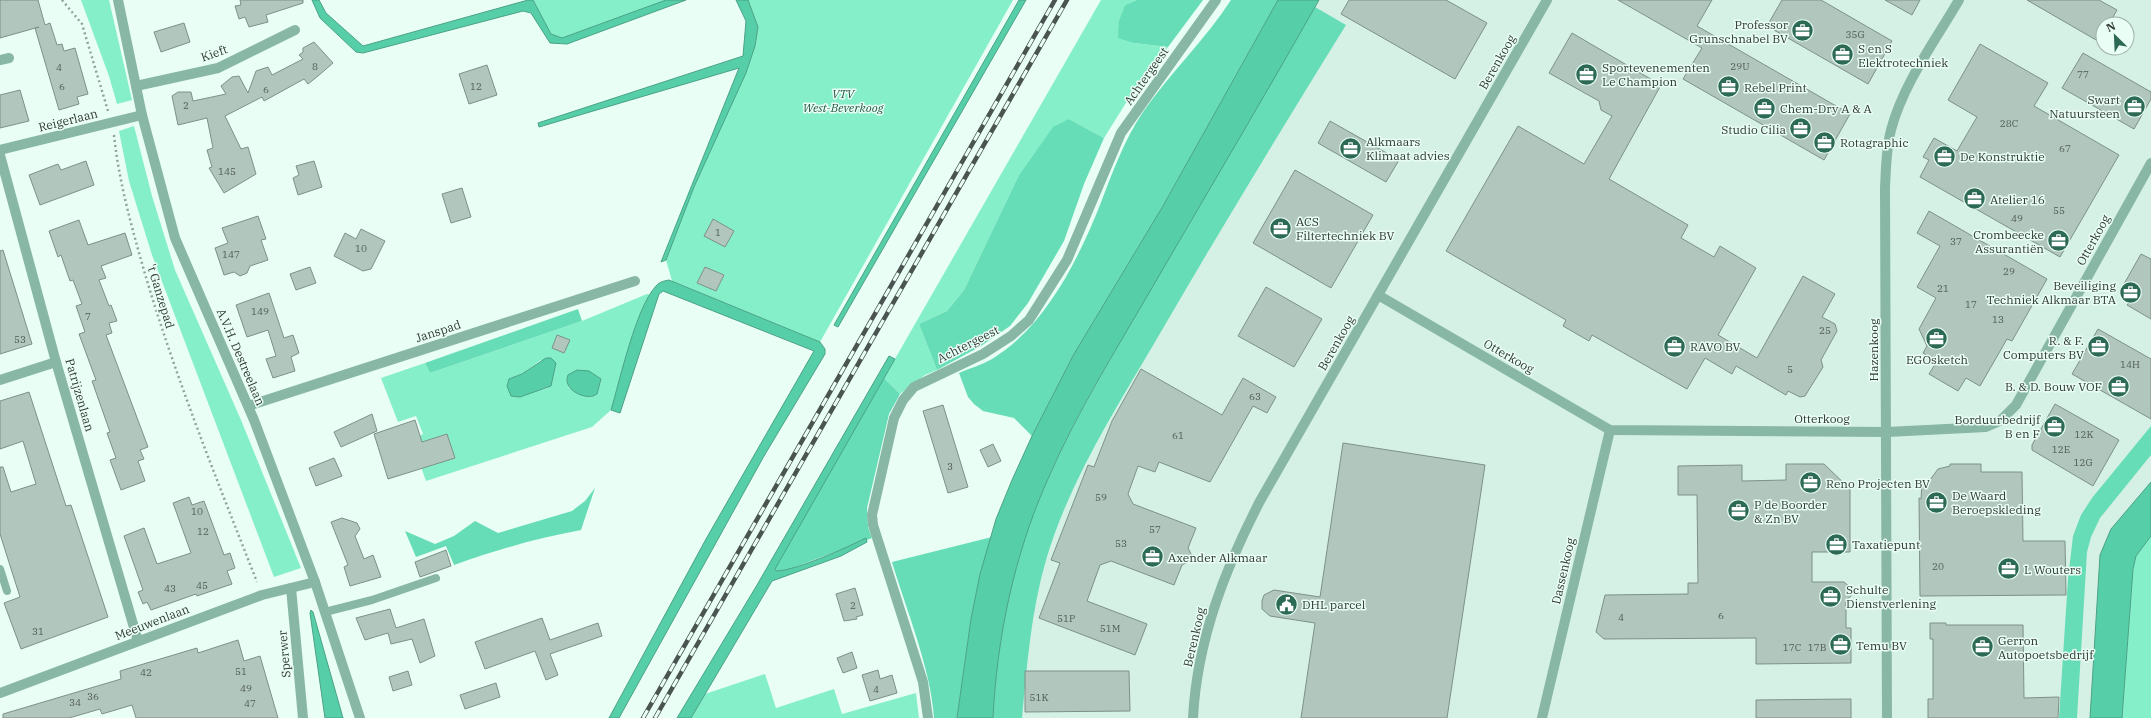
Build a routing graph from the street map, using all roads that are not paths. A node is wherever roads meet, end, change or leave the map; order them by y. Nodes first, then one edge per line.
1 (118, 0) edge
2 (1216, 0) edge
3 (1548, 0) edge
4 (1958, 0) edge
5 (295, 30) dead end
6 (136, 86) junction
7 (142, 115) junction
8 (0, 150) edge
9 (0, 155) edge
10 (2151, 163) edge
11 (635, 281) dead end
12 (1378, 295) junction
13 (56, 362) junction
14 (0, 380) edge
15 (248, 406) junction
16 (1610, 430) junction
17 (1887, 432) junction
18 (0, 569) edge
19 (436, 578) dead end
20 (316, 582) junction
21 (292, 588) junction
22 (7, 591) dead end
23 (325, 612) junction
24 (138, 642) junction
25 (0, 694) edge
26 (303, 718) edge
27 (360, 718) edge
28 (928, 718) edge
29 (1193, 718) edge
30 (1542, 718) edge
31 (1887, 718) edge

1 - 6 street, A.V.H. Destreelaan
2 - 28 street, Achtergeest
3 - 12 street, Berenkoog
4 - 17 street, Hazenkoog
5 - 6 street, Kieft
6 - 7 street, A.V.H. Destreelaan
7 - 8 street, Reigerlaan
7 - 15 street, A.V.H. Destreelaan
9 - 13 street, Patrijzenlaan
10 - 17 street, Otterkoog
11 - 15 street, Janspad
12 - 16 street, Otterkoog
12 - 29 street, Berenkoog
13 - 14 street
13 - 24 street, Patrijzenlaan
15 - 20 street, A.V.H. Destreelaan
16 - 17 street, Otterkoog
16 - 30 street, Dassenkoog
17 - 31 street, Hazenkoog
18 - 22 lane
19 - 23 lane
20 - 21 street, Meeuwenlaan
20 - 23 street, A.V.H. Destreelaan
21 - 24 street, Meeuwenlaan
21 - 26 street, Sperwer
23 - 27 street, A.V.H. Destreelaan
24 - 25 street, Meeuwenlaan

